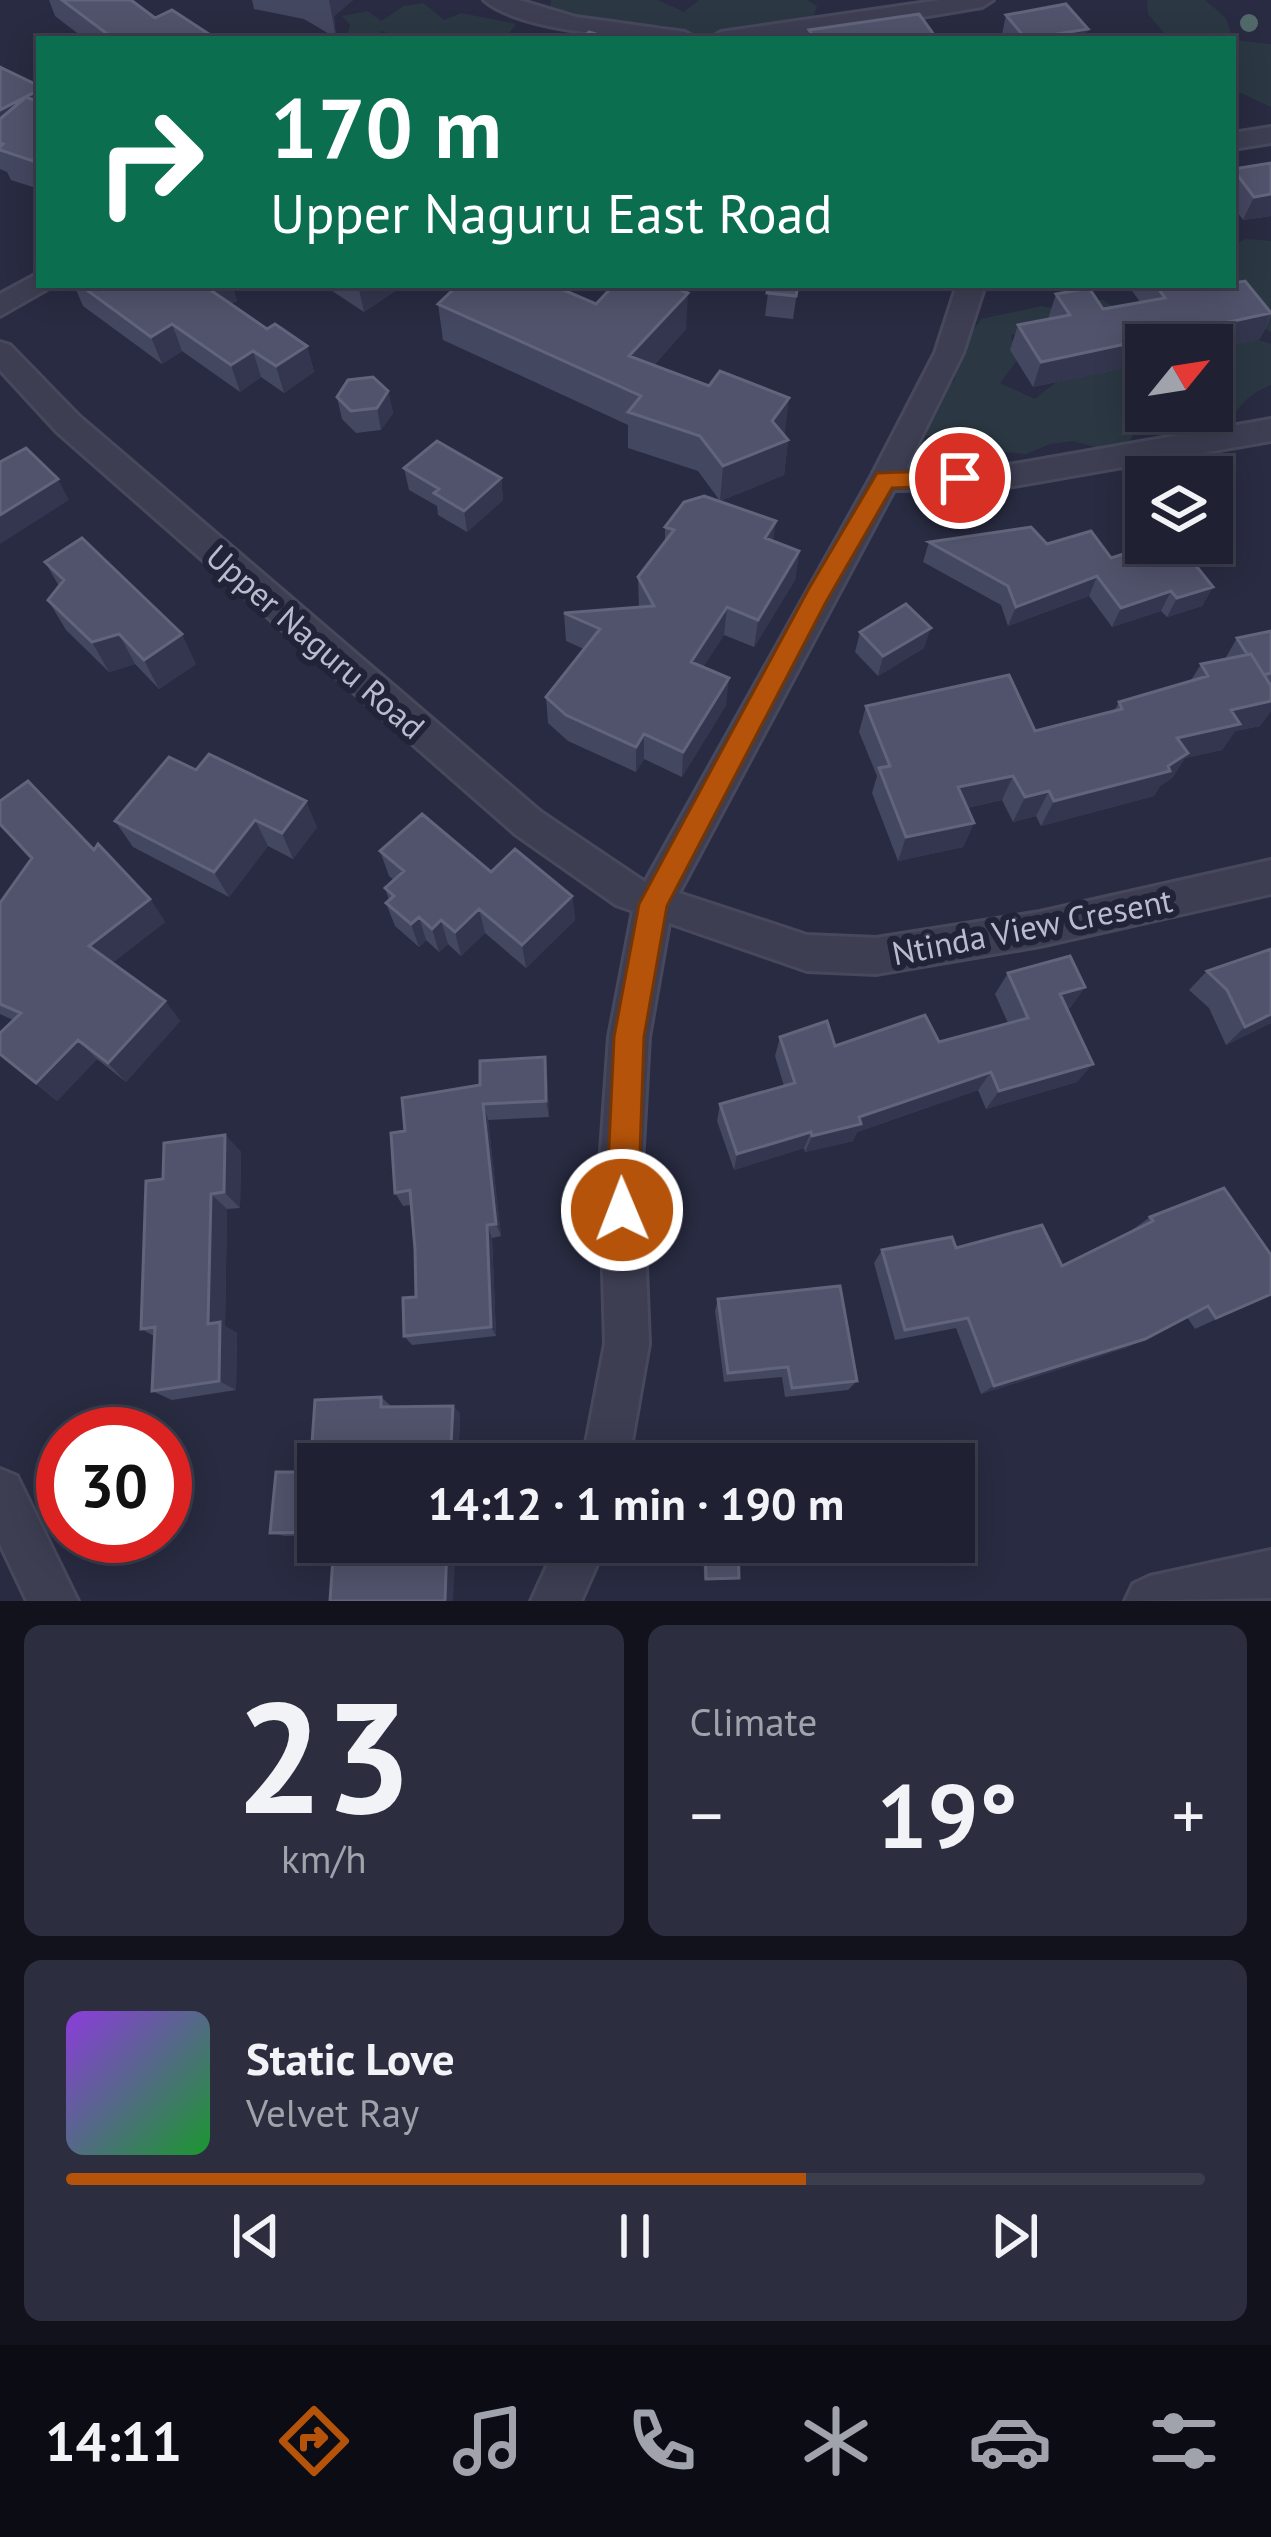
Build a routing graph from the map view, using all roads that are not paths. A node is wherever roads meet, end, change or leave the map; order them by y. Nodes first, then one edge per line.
1 (493, 0) edge
2 (982, 0) edge
3 (536, 36) edge
4 (663, 36) edge
5 (753, 36) edge
6 (1271, 134) edge
7 (1236, 140) edge
8 (36, 284) edge
9 (970, 288) edge
10 (0, 308) edge
11 (0, 352) edge
12 (1271, 430) edge
13 (885, 479) junction
14 (1271, 877) edge
15 (653, 904) junction
16 (609, 1443) edge
17 (0, 1493) edge
18 (573, 1563) edge
19 (1271, 1574) edge
20 (53, 1601) edge
21 (556, 1601) edge
22 (1150, 1601) edge

1 - 3 street
1 - 4 street
2 - 5 street
6 - 7 street
8 - 10 street
9 - 13 street
11 - 15 street, Upper Naguru Road
12 - 13 street
13 - 15 street
14 - 15 street, Ntinda View Cresent
15 - 16 street
17 - 20 street
18 - 21 street
19 - 22 street

